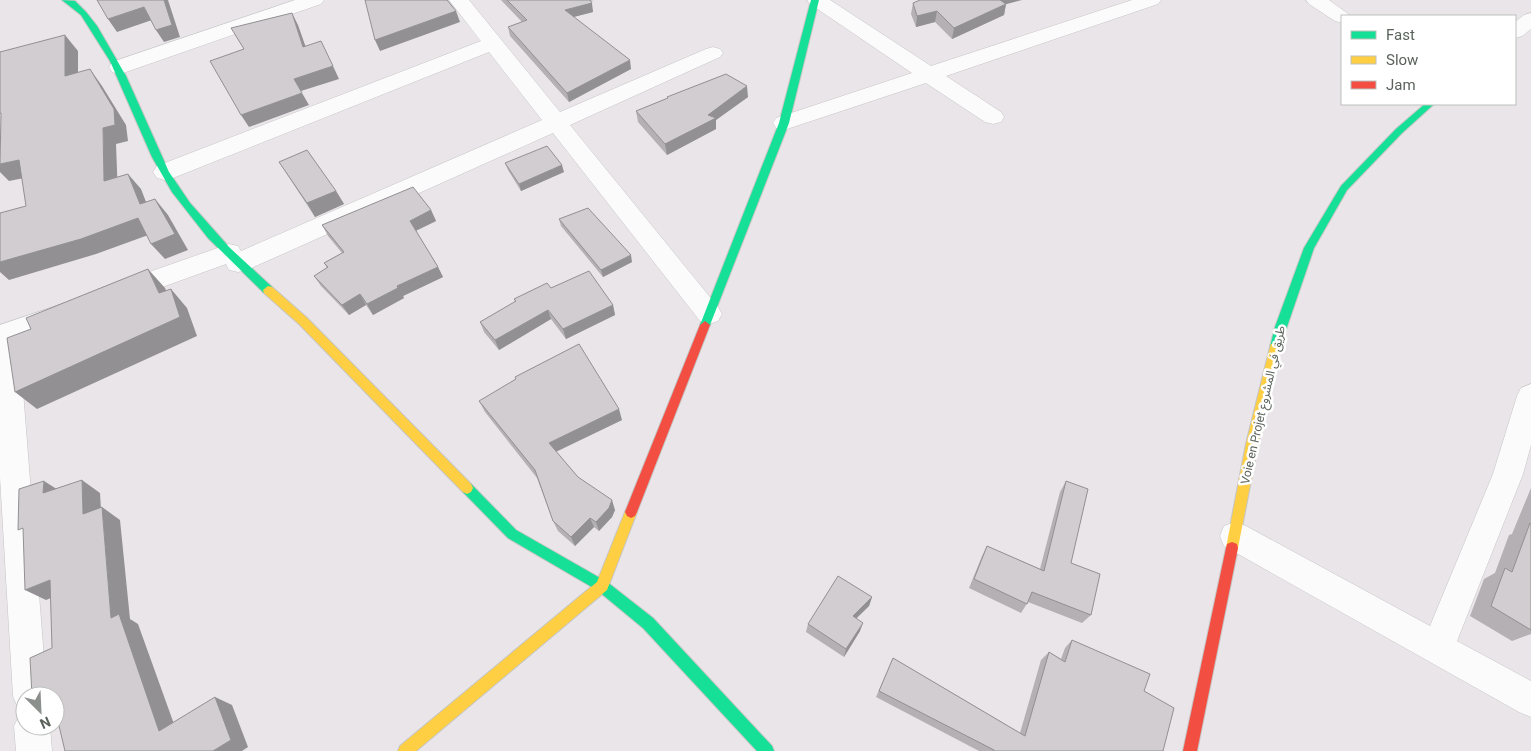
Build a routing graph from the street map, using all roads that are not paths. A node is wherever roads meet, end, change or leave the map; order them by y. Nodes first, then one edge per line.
1 (66, 0) edge
2 (314, 0) edge
3 (459, 0) edge
4 (816, 0) edge
5 (1151, 0) edge
6 (1316, 0) edge
7 (1341, 16) edge
8 (1531, 19) edge
9 (1516, 31) edge
10 (493, 44) junction
11 (713, 53) dead end
12 (119, 67) junction
13 (928, 73) junction
14 (1429, 105) edge
15 (993, 117) dead end
16 (556, 122) junction
17 (784, 123) junction
18 (165, 172) junction
19 (234, 258) junction
20 (709, 314) junction
21 (2, 335) edge
22 (1531, 396) edge
23 (1235, 536) junction
24 (602, 586) junction
25 (1438, 648) junction
26 (29, 686) edge
27 (1531, 700) edge
28 (33, 736) edge
29 (34, 751) edge
30 (406, 751) edge
31 (767, 751) edge
32 (1190, 751) edge

1 - 12 street
2 - 12 street
3 - 10 street
4 - 13 street
4 - 17 street
5 - 13 street
6 - 7 street
8 - 9 street
10 - 16 street
10 - 18 street
11 - 16 street
12 - 18 street
13 - 15 street
13 - 17 street
14 - 23 street, Voie en Projet طريق في المشروع
16 - 19 street
16 - 20 street
17 - 20 street
18 - 19 street
19 - 21 street
19 - 24 street
20 - 24 street
21 - 26 street
22 - 25 street
23 - 25 street
23 - 32 street, Voie en Projet طريق في المشروع
24 - 30 street
24 - 31 street
25 - 27 street
28 - 29 street

